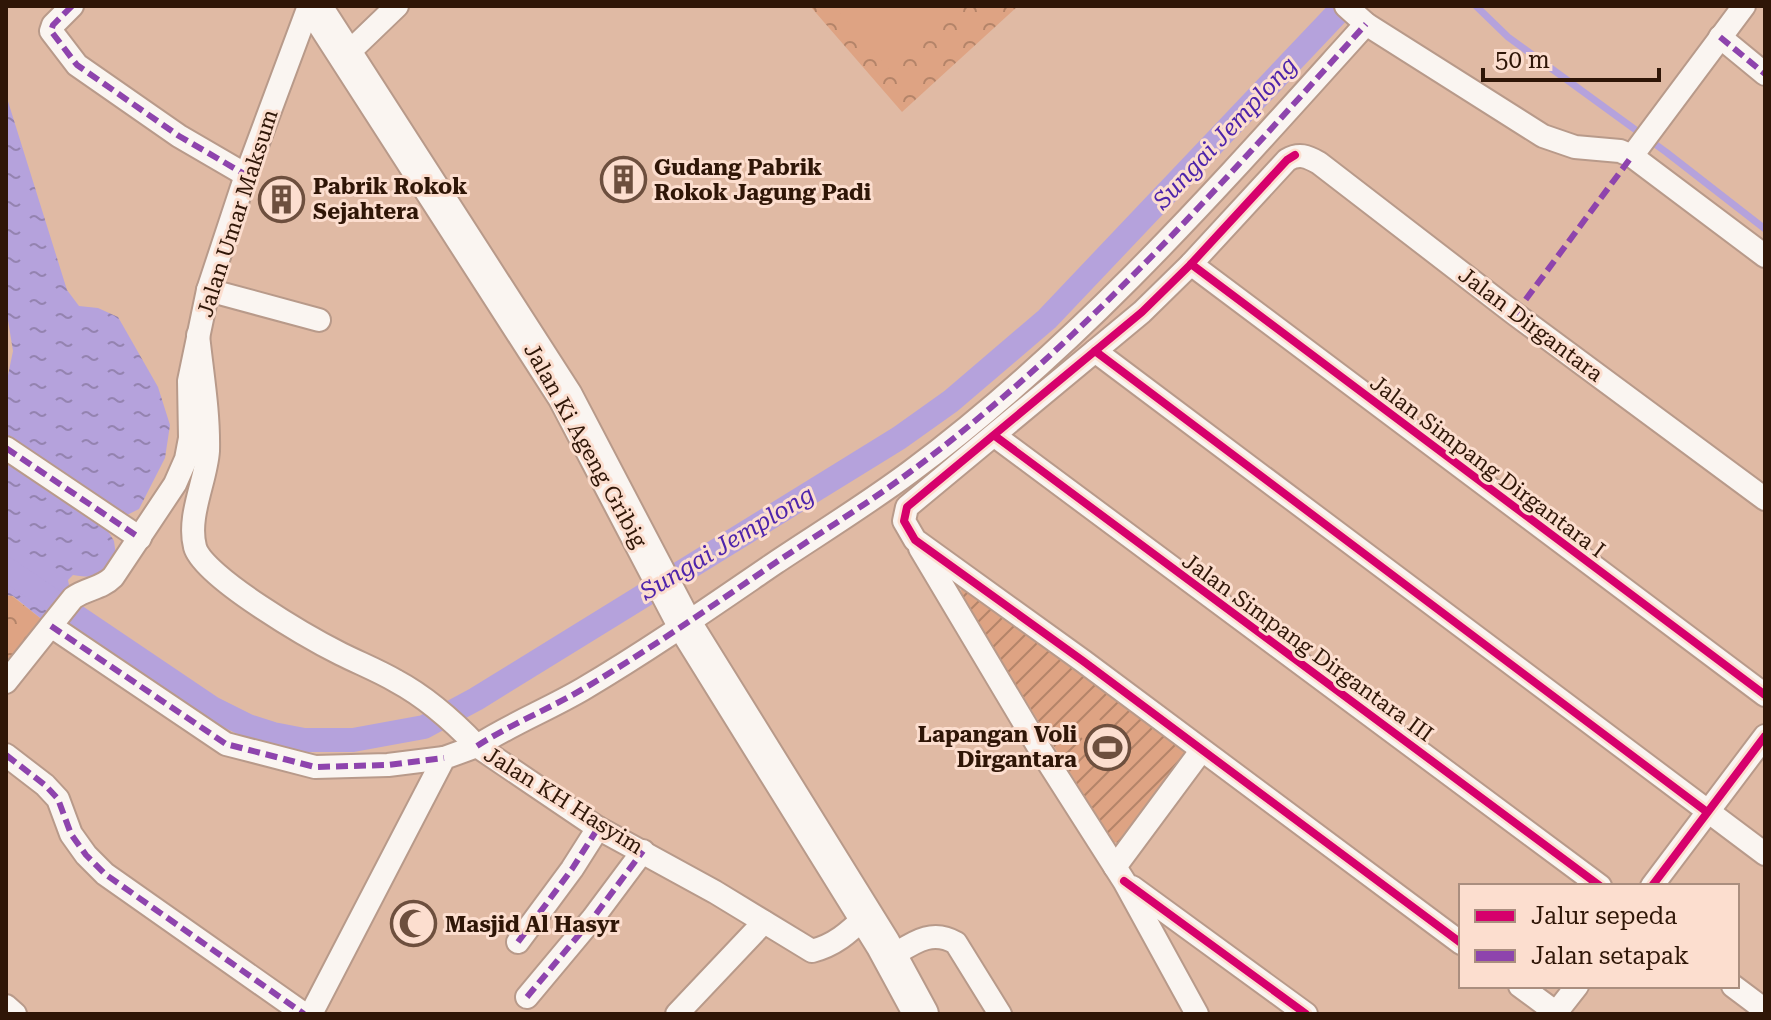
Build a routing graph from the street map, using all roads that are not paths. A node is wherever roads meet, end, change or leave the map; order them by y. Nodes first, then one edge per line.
1 (72, 6) edge
2 (311, 6) edge
3 (397, 6) edge
4 (1744, 6) edge
5 (1357, 16) edge
6 (1720, 37) junction
7 (345, 56) junction
8 (1765, 74) edge
9 (1636, 151) junction
10 (246, 175) junction
11 (1765, 256) edge
12 (1191, 264) junction
13 (208, 290) junction
14 (319, 320) dead end
15 (198, 335) junction
16 (1095, 351) junction
17 (995, 436) junction
18 (6, 448) edge
19 (1765, 499) edge
20 (140, 538) junction
21 (915, 540) junction
22 (683, 621) junction
23 (52, 625) junction
24 (6, 682) edge
25 (1765, 695) edge
26 (1765, 736) edge
27 (472, 741) junction
28 (1201, 751) junction
29 (6, 755) edge
30 (444, 758) junction
31 (1707, 812) junction
32 (598, 828) junction
33 (643, 851) junction
34 (1765, 854) edge
35 (1120, 874) junction
36 (1597, 884) edge
37 (1653, 884) edge
38 (865, 917) junction
39 (764, 922) junction
40 (518, 942) dead end
41 (1459, 942) edge
42 (890, 957) junction
43 (1523, 988) edge
44 (1576, 988) edge
45 (1736, 988) edge
46 (527, 997) dead end
47 (6, 1006) edge
48 (1765, 1010) edge
49 (15, 1014) edge
50 (304, 1014) edge
51 (311, 1014) edge
52 (677, 1014) edge
53 (921, 1014) edge
54 (1000, 1014) edge
55 (1197, 1014) edge
56 (1306, 1014) edge
57 (1556, 1014) edge

1 - 10 street
2 - 7 main road, Jalan Ki Ageng Gribig
2 - 10 street, Jalan Umar Maksum
3 - 7 street
4 - 6 street
5 - 9 street
5 - 22 street
6 - 8 street
6 - 9 street
7 - 22 main road, Jalan Ki Ageng Gribig
9 - 11 street
10 - 13 street, Jalan Umar Maksum
12 - 16 street
12 - 19 street, Jalan Dirgantara
12 - 25 street, Jalan Simpang Dirgantara I
13 - 14 street
13 - 15 street, Jalan Umar Maksum
15 - 20 street, Jalan Umar Maksum
15 - 27 street
16 - 17 street
16 - 31 street
17 - 21 street
17 - 36 street, Jalan Simpang Dirgantara III
18 - 20 street
20 - 23 street, Jalan Umar Maksum
21 - 28 street
21 - 35 street
22 - 27 street
22 - 38 main road, Jalan Ki Ageng Gribig
23 - 24 street
23 - 30 street, Jalan KH Hasyim
26 - 31 street
27 - 30 street, Jalan KH Hasyim
27 - 32 street, Jalan KH Hasyim
28 - 35 street
28 - 41 street
29 - 50 street
30 - 51 street
31 - 34 street
31 - 37 street
32 - 33 street, Jalan KH Hasyim
32 - 40 street
33 - 39 street, Jalan KH Hasyim
33 - 46 street
35 - 55 street
35 - 56 street
38 - 39 street, Jalan KH Hasyim
38 - 42 main road, Jalan Ki Ageng Gribig
39 - 52 street
42 - 53 main road, Jalan Ki Ageng Gribig
42 - 54 street
43 - 57 street
44 - 57 street
45 - 48 street
47 - 49 street

